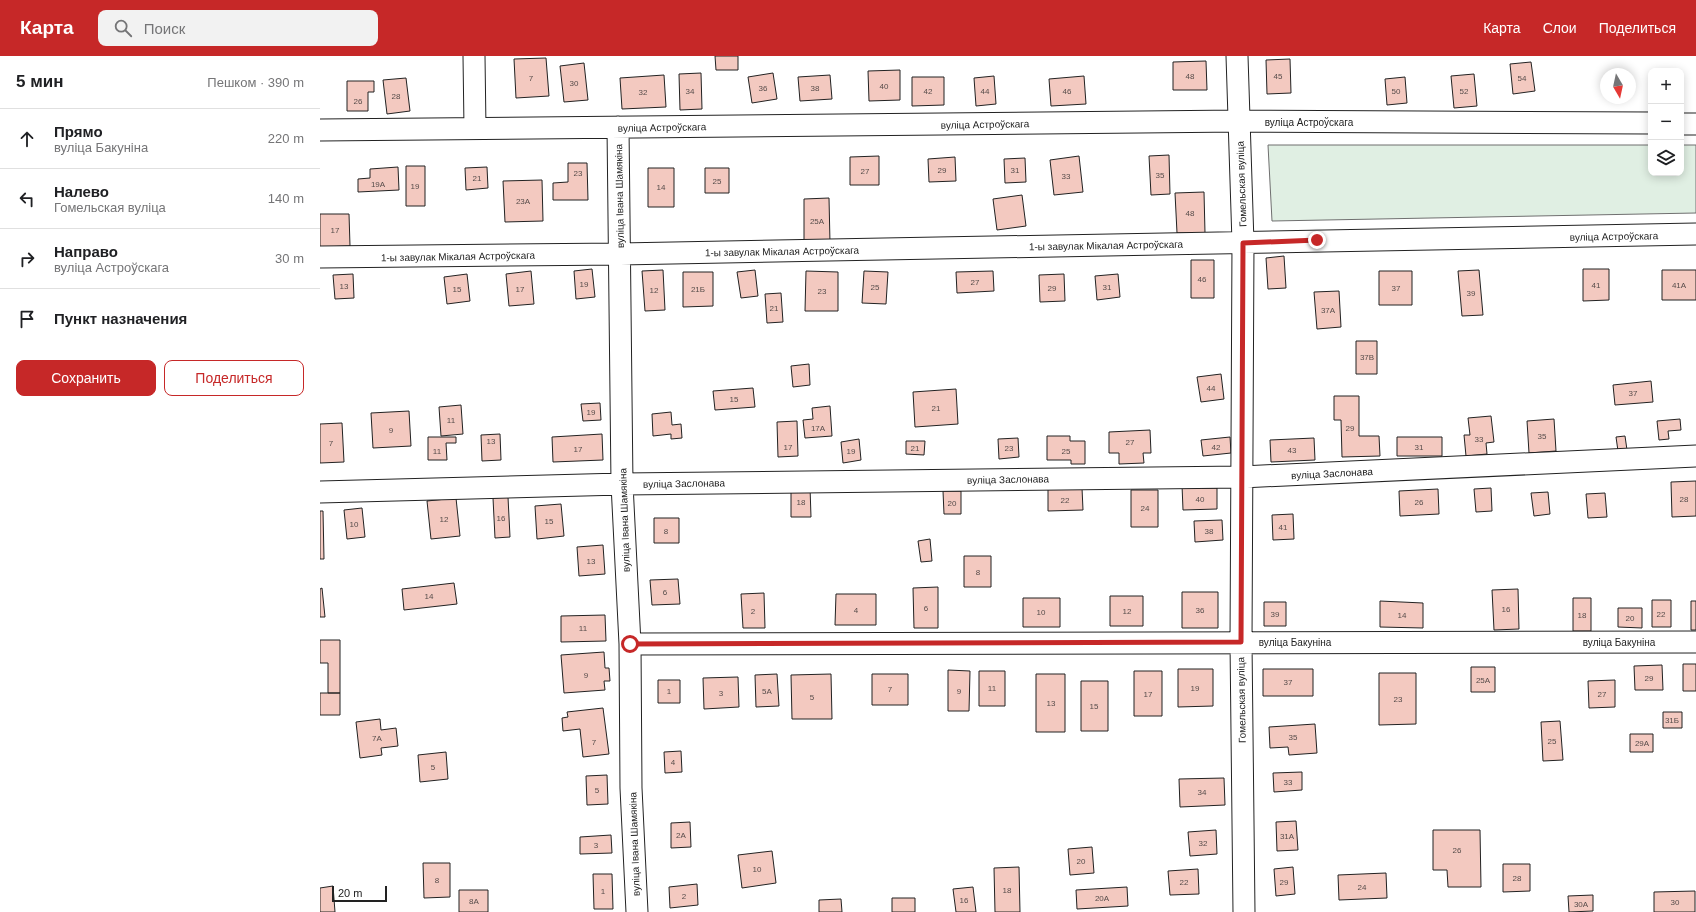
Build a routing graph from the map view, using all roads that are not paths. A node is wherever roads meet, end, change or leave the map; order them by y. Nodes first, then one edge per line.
1 (474, 56) edge
2 (1237, 56) edge
3 (1239, 121) junction
4 (1648, 123) edge
5 (1684, 124) edge
6 (1696, 124) edge
7 (618, 127) junction
8 (475, 128) junction
9 (320, 130) edge
10 (1696, 234) edge
11 (1243, 243) junction
12 (620, 254) junction
13 (320, 257) edge
14 (1696, 456) edge
15 (1242, 477) junction
16 (622, 484) junction
17 (320, 492) edge
18 (1241, 642) junction
19 (1696, 642) edge
20 (630, 644) junction
21 (637, 912) edge
22 (1244, 912) edge

1 - 8 street
2 - 3 street, Гомельская вуліца
3 - 4 street, вуліца Астроўскага
3 - 7 street, вуліца Астроўскага
3 - 11 street, Гомельская вуліца
5 - 6 street
7 - 8 street, вуліца Астроўскага
7 - 12 street, вуліца Івана Шамякіна
8 - 9 street, вуліца Астроўскага
10 - 11 street, вуліца Астроўскага
11 - 12 street, 1-ы завулак Мікалая Астроўскага
11 - 15 street, Гомельская вуліца
12 - 13 street, 1-ы завулак Мікалая Астроўскага
12 - 16 street, вуліца Івана Шамякіна
14 - 15 street, вуліца Заслонава
15 - 16 street, вуліца Заслонава
15 - 18 street, Гомельская вуліца
16 - 17 street, вуліца Заслонава
16 - 20 street, вуліца Івана Шамякіна
18 - 19 street, вуліца Бакуніна
18 - 20 street, вуліца Бакуніна
18 - 22 street, Гомельская вуліца
20 - 21 street, вуліца Івана Шамякіна

